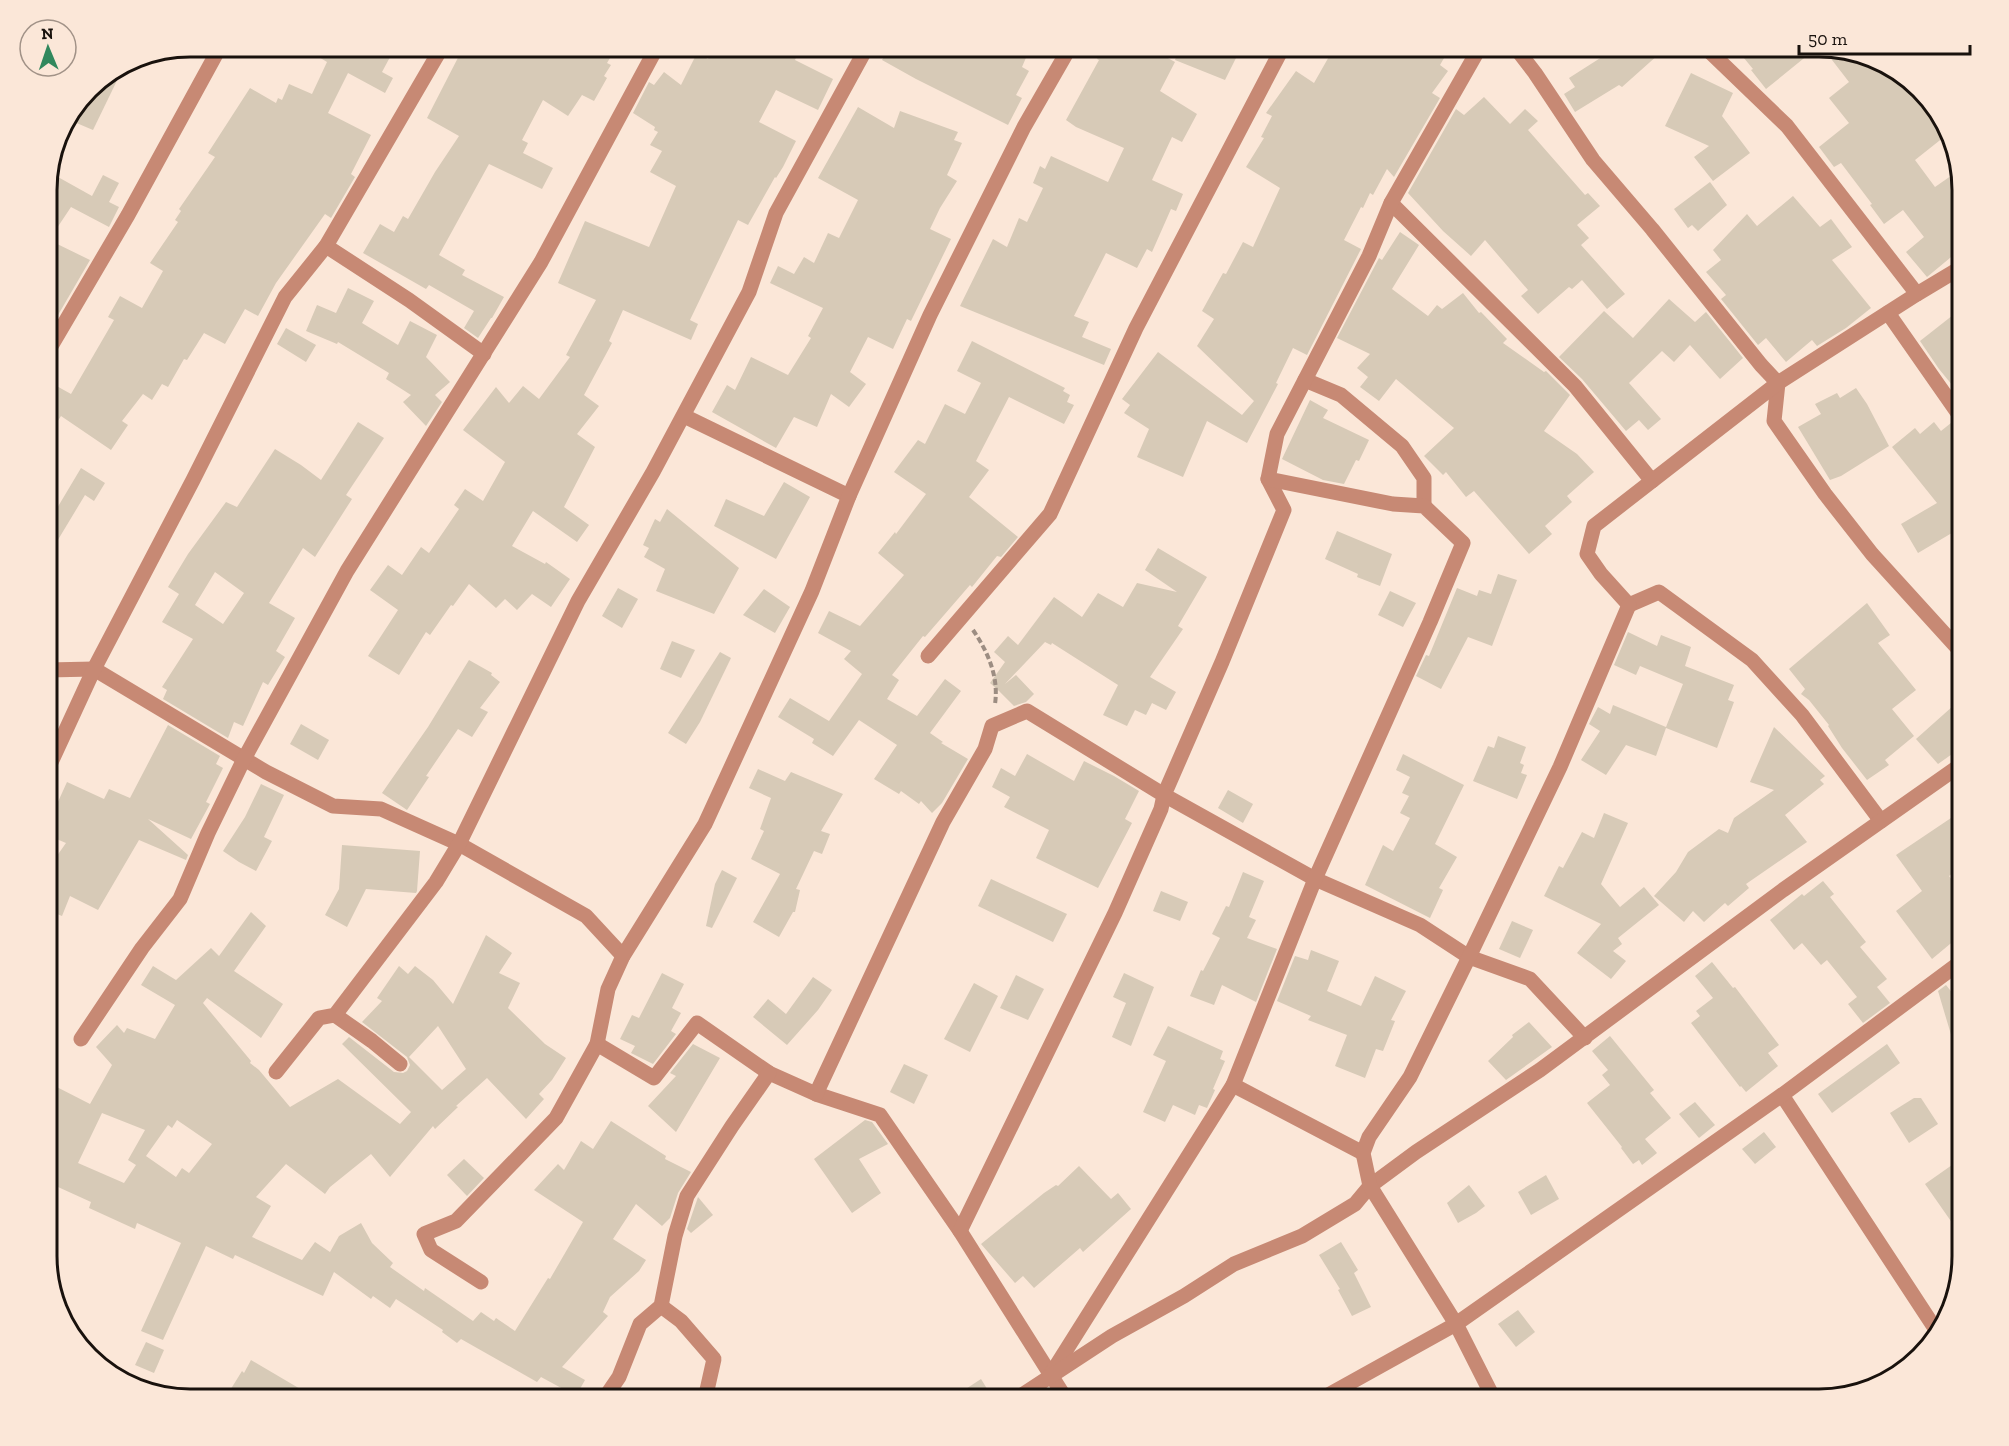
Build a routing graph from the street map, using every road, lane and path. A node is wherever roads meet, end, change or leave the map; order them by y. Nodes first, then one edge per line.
1 (214, 57) edge
2 (436, 57) edge
3 (651, 57) edge
4 (861, 57) edge
5 (1064, 57) edge
6 (1277, 57) edge
7 (1474, 57) edge
8 (1523, 57) edge
9 (1716, 57) edge
10 (1391, 203) junction
11 (326, 246) junction
12 (1952, 273) edge
13 (1917, 294) junction
14 (1888, 313) junction
15 (57, 336) edge
16 (484, 354) junction
17 (1305, 380) junction
18 (1778, 383) junction
19 (1952, 405) edge
20 (684, 416) junction
21 (1268, 478) junction
22 (1652, 481) junction
23 (849, 496) junction
24 (1424, 506) junction
25 (1629, 605) junction
26 (961, 615) junction
27 (1952, 642) edge
28 (928, 656) dead end
29 (94, 669) junction
30 (57, 670) edge
31 (992, 726) junction
32 (57, 749) edge
33 (244, 759) junction
34 (1952, 771) edge
35 (1164, 795) junction
36 (1881, 821) junction
37 (459, 844) junction
38 (1315, 879) junction
39 (623, 956) junction
40 (1468, 957) junction
41 (1952, 968) edge
42 (335, 1015) junction
43 (1585, 1038) junction
44 (81, 1039) dead end
45 (597, 1044) junction
46 (400, 1064) dead end
47 (276, 1072) dead end
48 (769, 1073) junction
49 (1233, 1085) junction
50 (816, 1094) junction
51 (1782, 1095) junction
52 (1363, 1153) junction
53 (1370, 1186) junction
54 (960, 1231) junction
55 (481, 1282) dead end
56 (661, 1306) junction
57 (1456, 1324) junction
58 (1932, 1324) edge
59 (1051, 1374) junction
60 (611, 1389) edge
61 (707, 1389) edge
62 (1031, 1389) edge
63 (1060, 1389) edge
64 (1341, 1389) edge
65 (1488, 1389) edge

1 - 15 street
2 - 11 street
3 - 16 street
4 - 20 street
5 - 23 street
6 - 26 street
7 - 10 street
8 - 18 street
9 - 13 street
10 - 17 street
10 - 22 street
11 - 16 street
11 - 29 street
12 - 13 street
13 - 14 street
14 - 18 street
14 - 19 street
16 - 33 street
17 - 21 street
17 - 24 street
18 - 22 street
18 - 27 street
20 - 23 street
20 - 37 street
21 - 24 street
21 - 35 street
22 - 25 street
23 - 39 street
24 - 38 street
25 - 36 street
25 - 40 street
26 - 28 street
26 - 31 path
29 - 30 street
29 - 32 street
29 - 33 street
31 - 35 street
31 - 50 street
33 - 37 street
33 - 44 street
34 - 36 street
35 - 38 street
35 - 54 street
36 - 43 street
37 - 39 street
37 - 42 street
38 - 40 street
38 - 49 street
39 - 45 street
40 - 43 street
40 - 52 street
41 - 51 street
42 - 46 street
42 - 47 street
43 - 53 street
45 - 48 street
45 - 55 street
48 - 50 street
48 - 56 street
49 - 52 street
49 - 59 street
50 - 54 street
51 - 57 street
51 - 58 street
52 - 53 street
53 - 57 street
53 - 59 street
54 - 59 street
56 - 60 street
56 - 61 street
57 - 64 street
57 - 65 street
59 - 62 street
59 - 63 street

